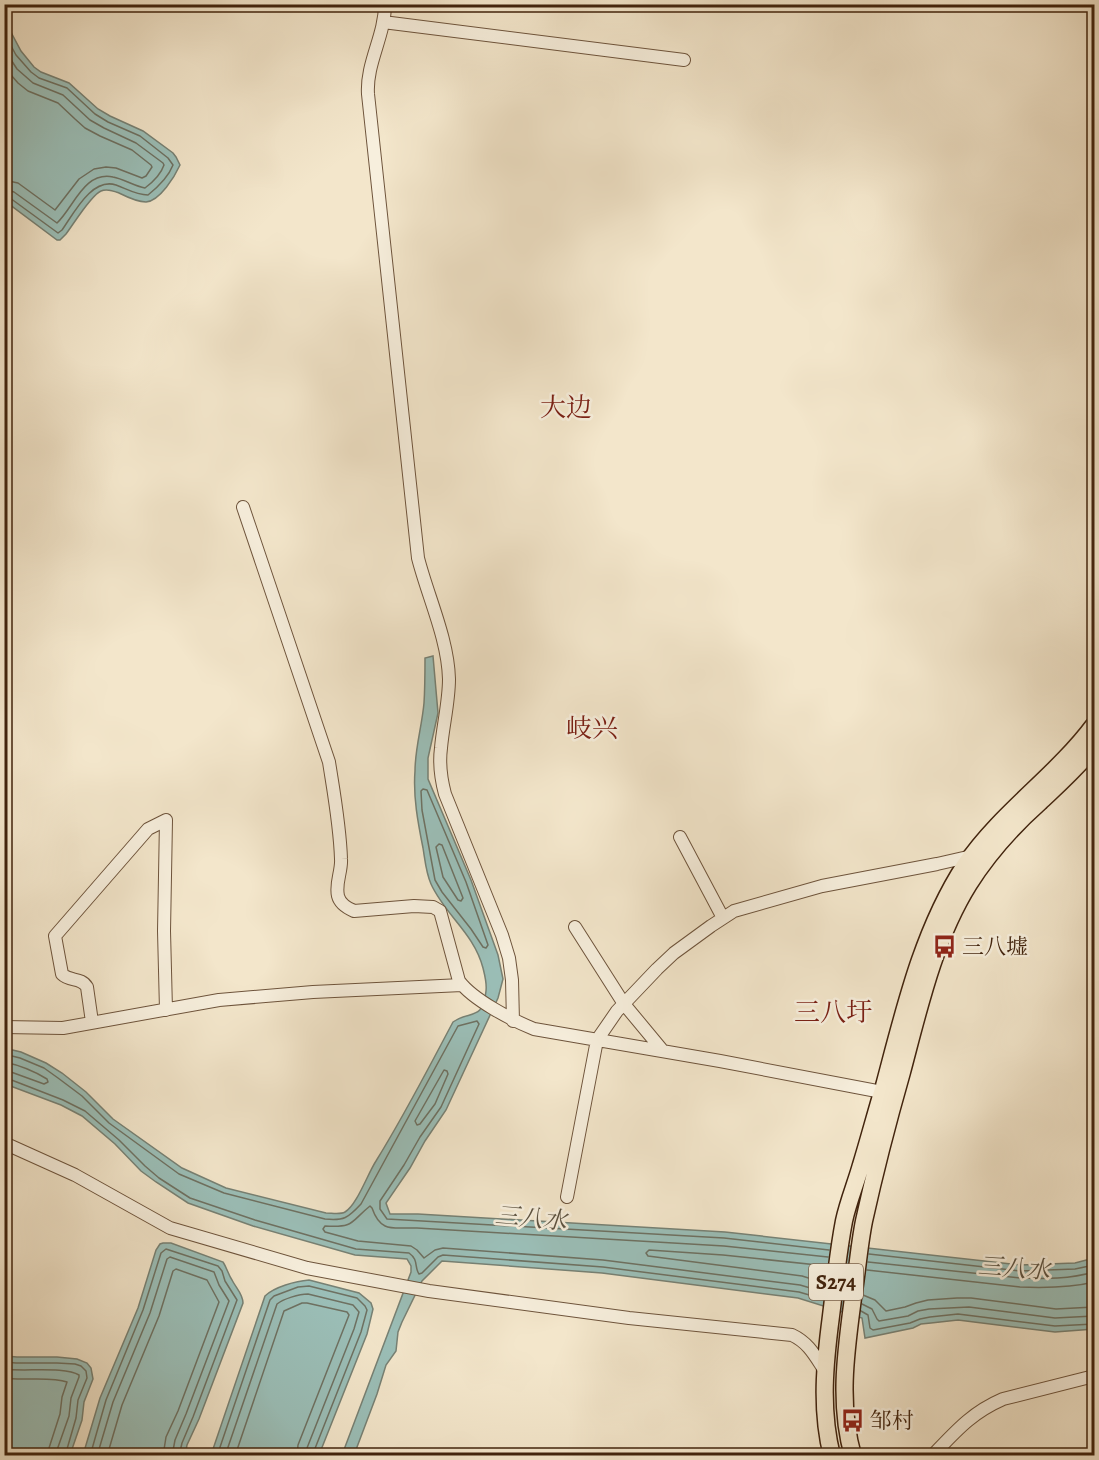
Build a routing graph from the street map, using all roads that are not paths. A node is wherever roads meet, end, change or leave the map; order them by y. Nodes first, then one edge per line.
1 (385, 4) edge
2 (383, 22) junction
3 (684, 60) dead end
4 (243, 507) dead end
5 (1095, 726) edge
6 (1095, 747) edge
7 (680, 837) dead end
8 (972, 856) junction
9 (723, 918) junction
10 (575, 927) dead end
11 (462, 985) junction
12 (624, 1004) junction
13 (166, 1010) junction
14 (513, 1021) junction
15 (92, 1022) junction
16 (4, 1027) edge
17 (597, 1040) junction
18 (663, 1051) junction
19 (882, 1092) junction
20 (4, 1143) edge
21 (567, 1197) dead end
22 (825, 1371) junction
23 (1095, 1376) edge
24 (832, 1455) edge
25 (852, 1455) edge
26 (933, 1455) edge

1 - 2 street
2 - 3 street
2 - 14 street
4 - 11 street
5 - 8 main road, S274
6 - 25 main road, S274
7 - 9 street
8 - 9 street
8 - 19 main road, S274
9 - 12 street
10 - 12 street
11 - 13 street
11 - 14 street
12 - 17 street
12 - 18 street
13 - 15 street
13 - 15 street
14 - 17 street
15 - 16 street
17 - 18 street
17 - 21 street
18 - 19 street
19 - 22 main road, S274
20 - 22 street
22 - 24 main road, S274
23 - 26 street

